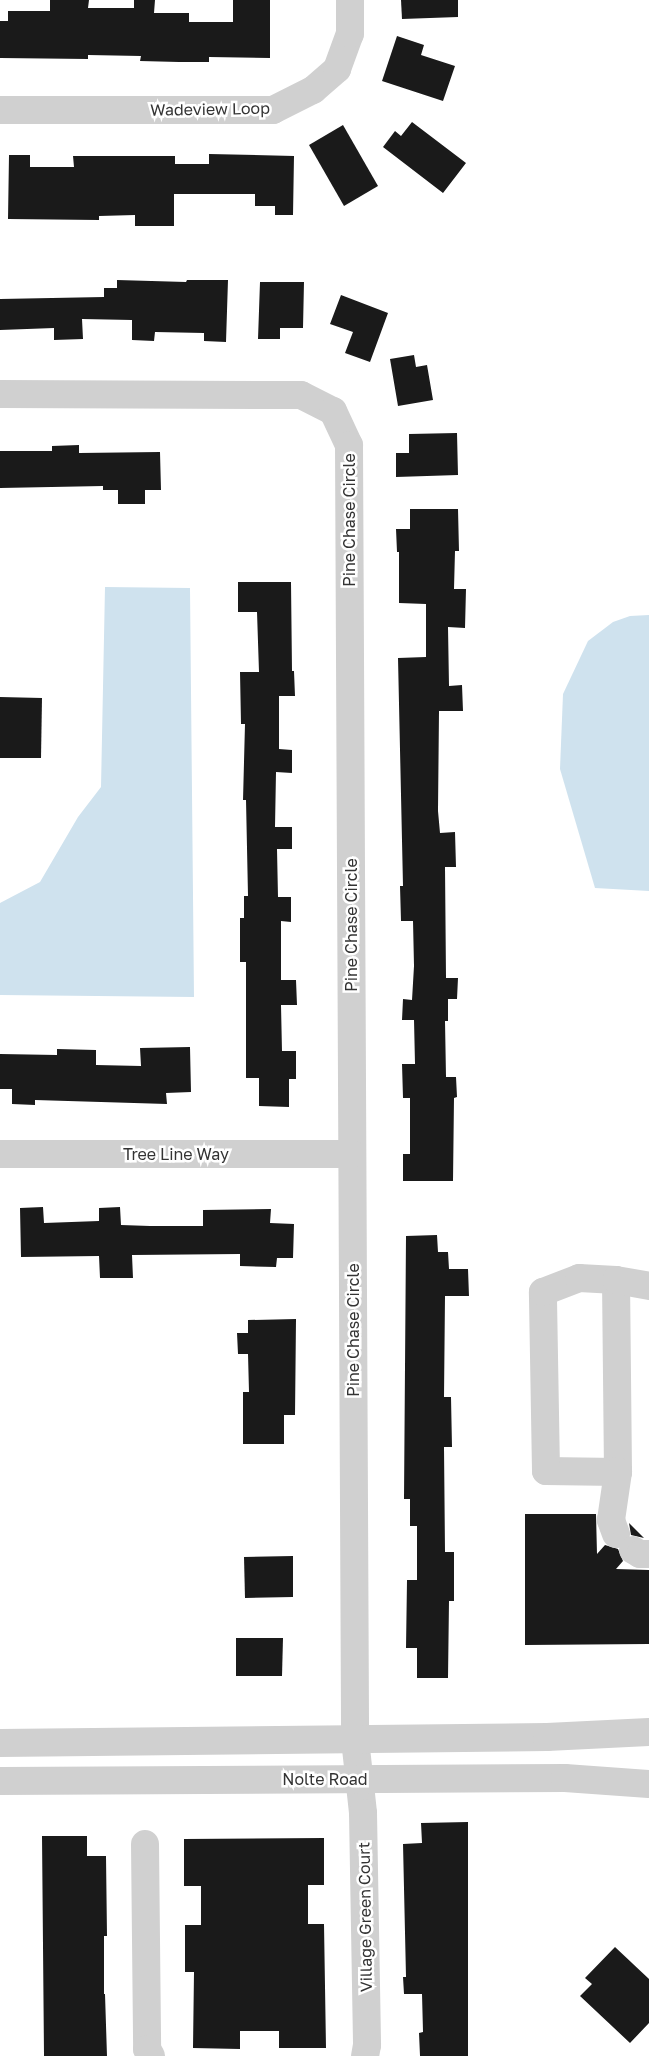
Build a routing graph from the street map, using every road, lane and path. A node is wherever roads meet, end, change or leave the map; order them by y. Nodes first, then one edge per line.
1 (350, 0) edge
2 (0, 110) edge
3 (0, 394) edge
4 (0, 1154) edge
5 (352, 1154) junction
6 (616, 1280) junction
7 (649, 1286) edge
8 (618, 1472) junction
9 (633, 1546) edge
10 (649, 1732) edge
11 (355, 1739) junction
12 (0, 1743) edge
13 (360, 1779) junction
14 (0, 1781) edge
15 (649, 1784) edge
16 (145, 1844) dead end
17 (150, 2056) edge
18 (365, 2056) edge

1 - 2 street, Wadeview Loop
3 - 5 street, Pine Chase Circle
4 - 5 street, Tree Line Way
5 - 11 street, Pine Chase Circle
6 - 7 street
6 - 8 street
6 - 8 street
8 - 9 street
10 - 11 street
11 - 12 street
11 - 13 street, Pine Chase Circle
13 - 14 street, Nolte Road
13 - 15 street, Nolte Road
13 - 18 street, Village Green Court
16 - 17 street

